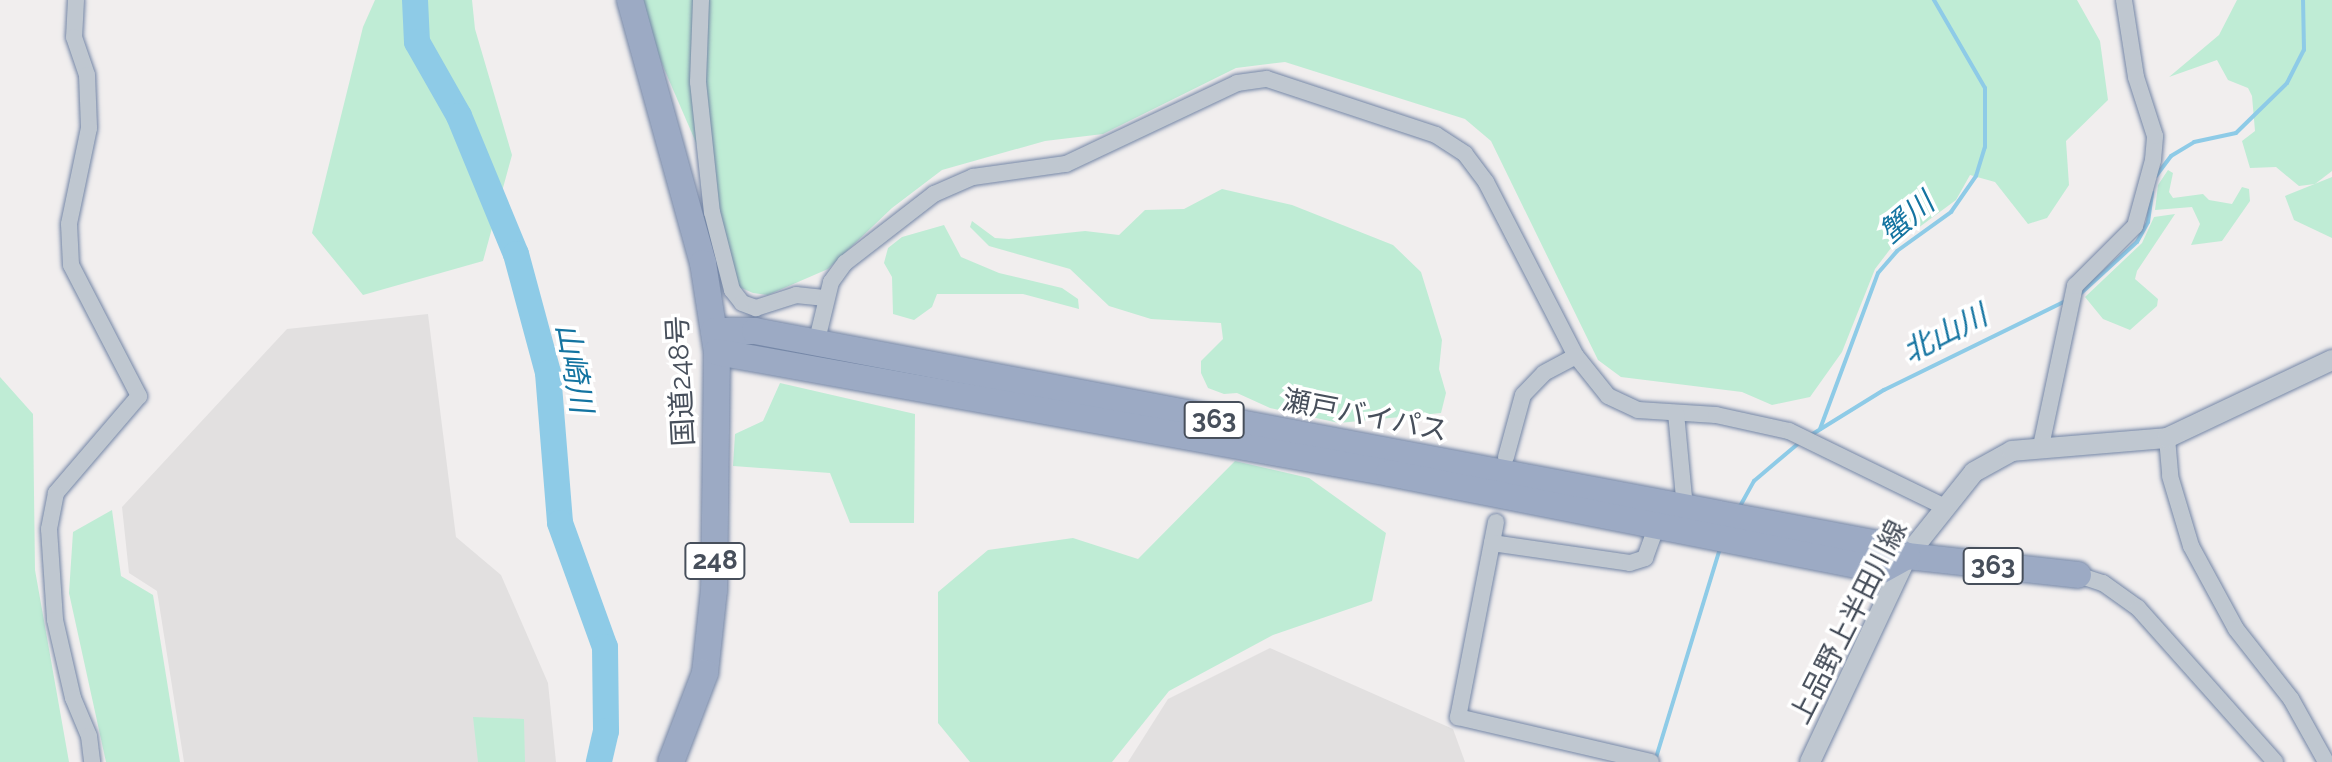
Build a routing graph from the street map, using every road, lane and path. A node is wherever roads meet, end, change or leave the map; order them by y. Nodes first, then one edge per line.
1 (76, 0) edge
2 (630, 0) edge
3 (701, 0) edge
4 (2124, 0) edge
5 (826, 298) junction
6 (716, 342) junction
7 (816, 344) junction
8 (1576, 356) junction
9 (2332, 360) edge
10 (1676, 413) junction
11 (2167, 438) junction
12 (2041, 446) junction
13 (1506, 457) dead end
14 (1943, 506) junction
15 (1685, 509) junction
16 (1496, 522) dead end
17 (1656, 528) junction
18 (1492, 543) junction
19 (1907, 556) junction
20 (2078, 575) joint
21 (92, 762) edge
22 (671, 762) edge
23 (1651, 762) edge
24 (1810, 762) edge
25 (2275, 762) edge
26 (2326, 762) edge

1 - 21 street
2 - 6 highway, 国道248号 / 248
3 - 5 street
4 - 12 street
5 - 7 street
5 - 8 street
6 - 7 highway, 瀬戸バイパス / 363
6 - 17 highway, 瀬戸バイパス / 363
6 - 22 highway, 国道248号 / 248
7 - 15 highway, 瀬戸バイパス / 363
8 - 10 street
8 - 13 street
9 - 11 street, 上品野上半田川線
10 - 14 street
10 - 15 street
11 - 12 street, 上品野上半田川線
11 - 26 street
12 - 14 street, 上品野上半田川線
14 - 19 street, 上品野上半田川線
15 - 19 highway, 瀬戸バイパス / 363
16 - 18 street
17 - 18 street
17 - 19 highway, 瀬戸バイパス / 363
18 - 23 street
19 - 20 highway, 瀬戸バイパス / 363
19 - 24 street, 上品野上半田川線
20 - 25 street

